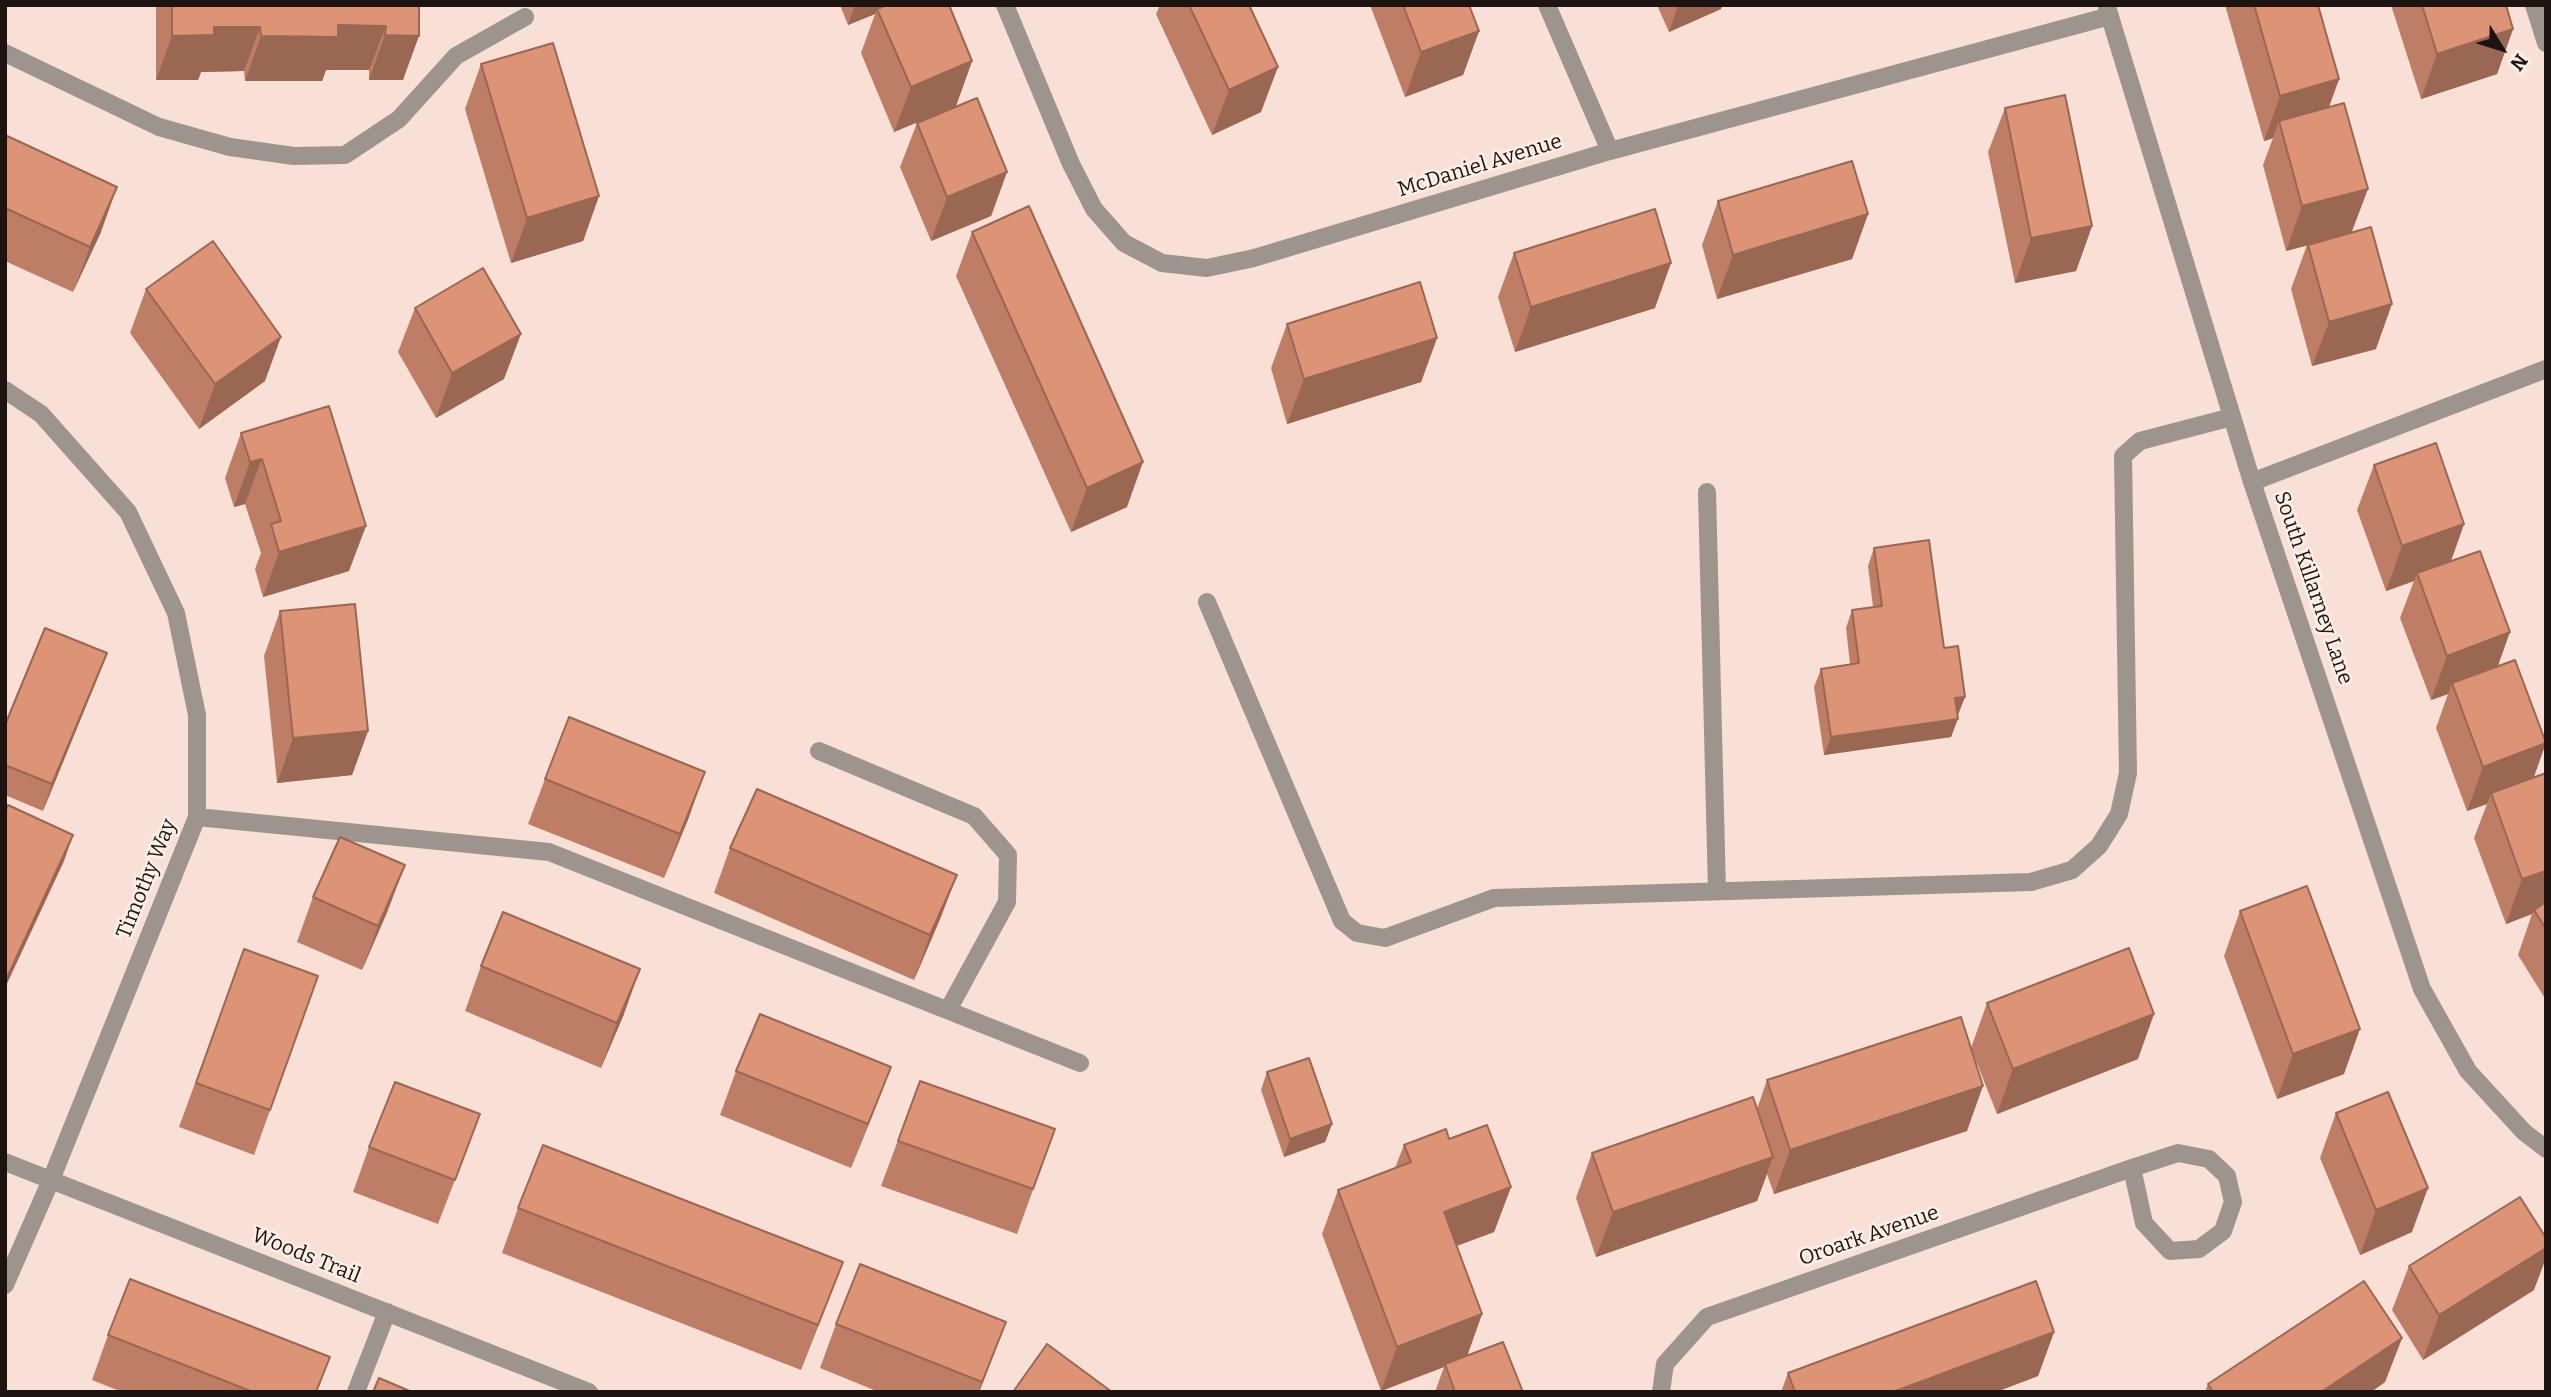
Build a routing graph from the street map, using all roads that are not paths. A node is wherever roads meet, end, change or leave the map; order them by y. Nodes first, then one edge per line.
1 (1005, 5) edge
2 (1547, 5) edge
3 (2534, 5) edge
4 (2108, 10) edge
5 (524, 17) dead end
6 (2546, 43) edge
7 (5, 53) edge
8 (1610, 151) junction
9 (2546, 369) edge
10 (5, 390) edge
11 (2232, 417) junction
12 (2252, 482) junction
13 (1707, 492) dead end
14 (1207, 602) dead end
15 (819, 751) dead end
16 (197, 817) junction
17 (1717, 891) junction
18 (948, 1010) junction
19 (1080, 1063) dead end
20 (2546, 1149) edge
21 (5, 1162) edge
22 (2132, 1168) junction
23 (51, 1180) junction
24 (5, 1285) edge
25 (387, 1312) junction
26 (579, 1390) edge
27 (356, 1392) edge
28 (1661, 1392) edge

1 - 8 street, McDaniel Avenue
2 - 8 street
3 - 6 street
4 - 8 street, McDaniel Avenue
4 - 11 street, South Killarney Lane
5 - 7 street
9 - 12 street
10 - 16 street, Timothy Way
11 - 12 street, South Killarney Lane
11 - 17 street
12 - 20 street, South Killarney Lane
13 - 17 street
14 - 17 street
15 - 18 street
16 - 18 street
16 - 23 street, Timothy Way
18 - 19 street
21 - 23 street, Woods Trail
22 - 22 street, Oroark Avenue
22 - 28 street, Oroark Avenue
23 - 24 street, Timothy Way
23 - 25 street, Woods Trail
25 - 26 street, Woods Trail
25 - 27 street

